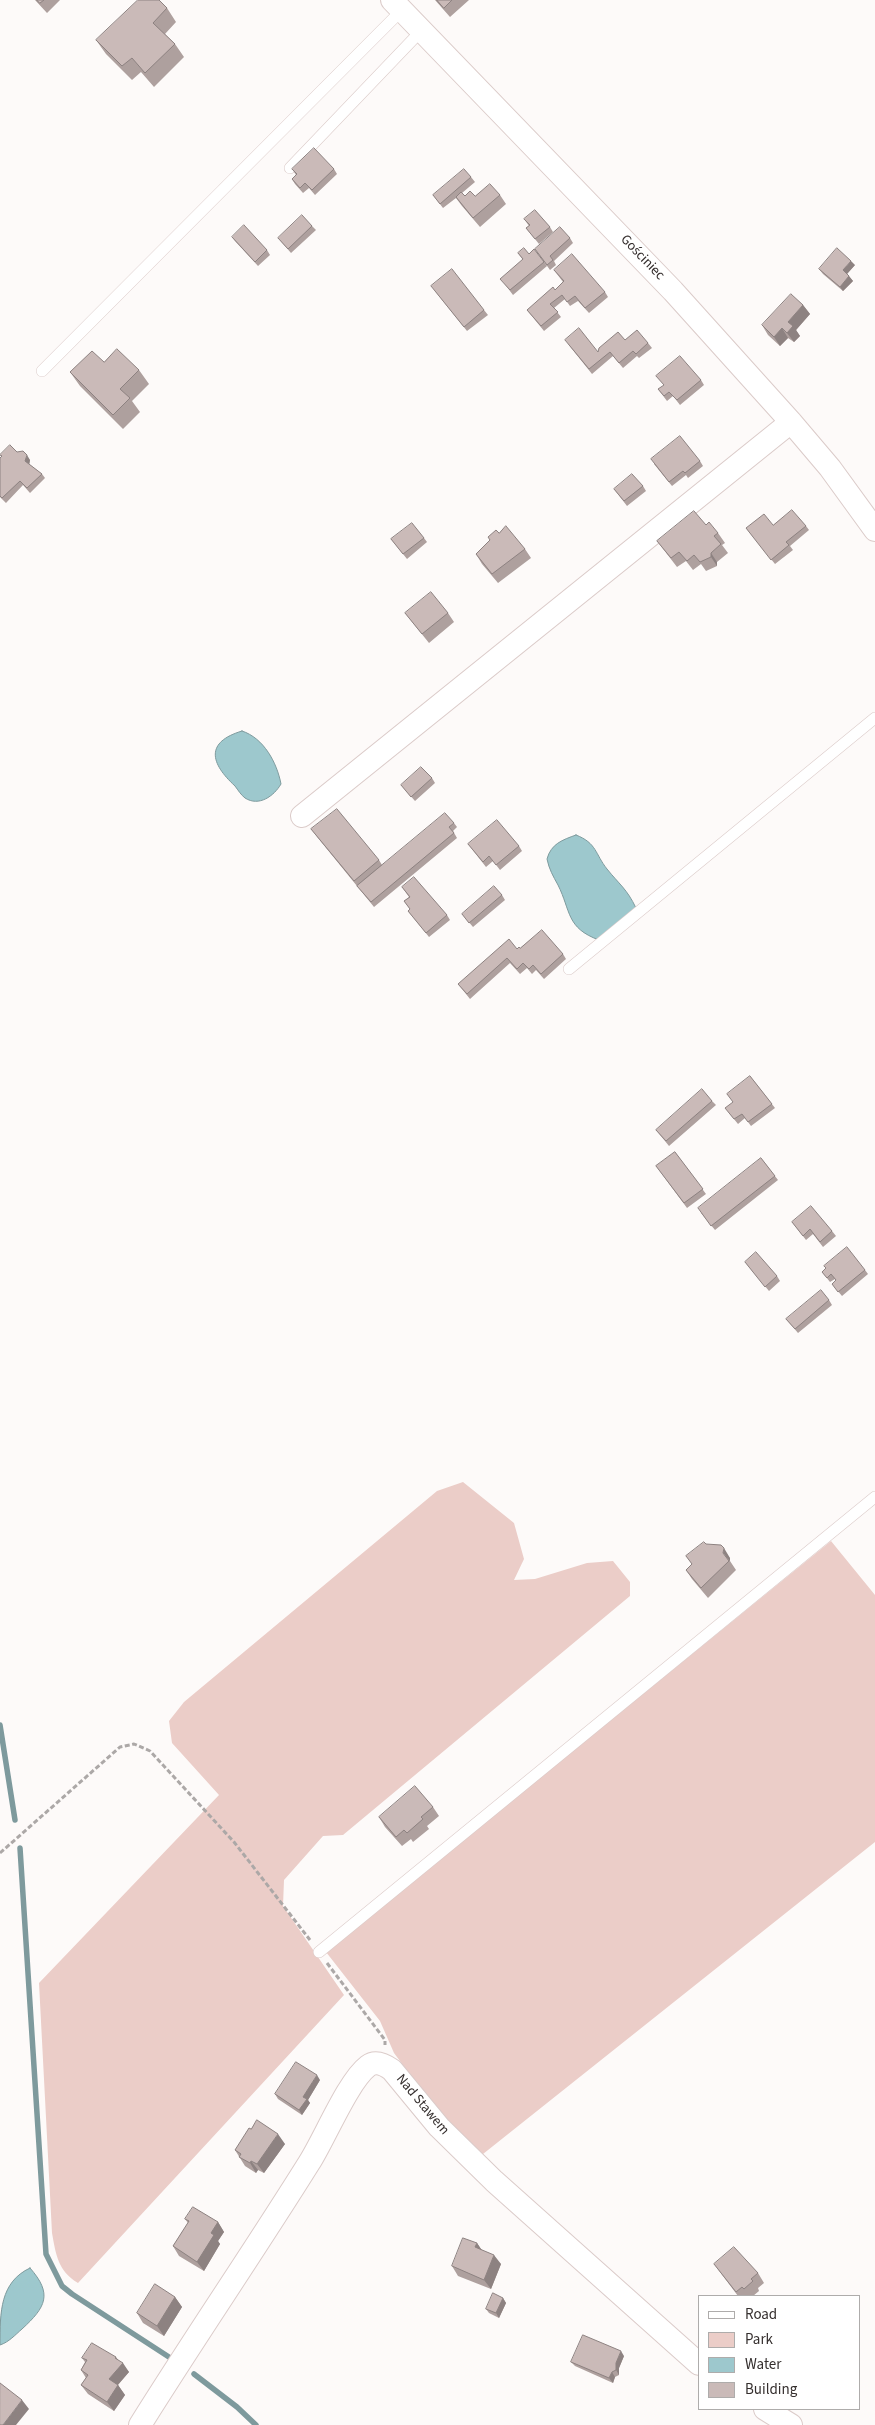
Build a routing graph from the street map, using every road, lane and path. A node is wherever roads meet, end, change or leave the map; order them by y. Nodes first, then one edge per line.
1 (397, 5) edge
2 (422, 30) junction
3 (290, 168) edge
4 (42, 371) dead end
5 (791, 422) junction
6 (875, 530) edge
7 (875, 718) edge
8 (302, 816) dead end
9 (569, 970) dead end
10 (875, 1497) edge
11 (234, 1842) dead end
12 (0, 1852) edge
13 (319, 1952) dead end
14 (698, 2363) edge
15 (767, 2410) edge
16 (140, 2425) edge
17 (791, 2425) edge

1 - 2 street, Gościniec
1 - 4 lane
2 - 3 lane
2 - 5 street, Gościniec
5 - 6 street, Gościniec
5 - 8 street
7 - 9 lane
10 - 13 lane
11 - 12 path
14 - 16 street, Nad Stawem
15 - 17 street

